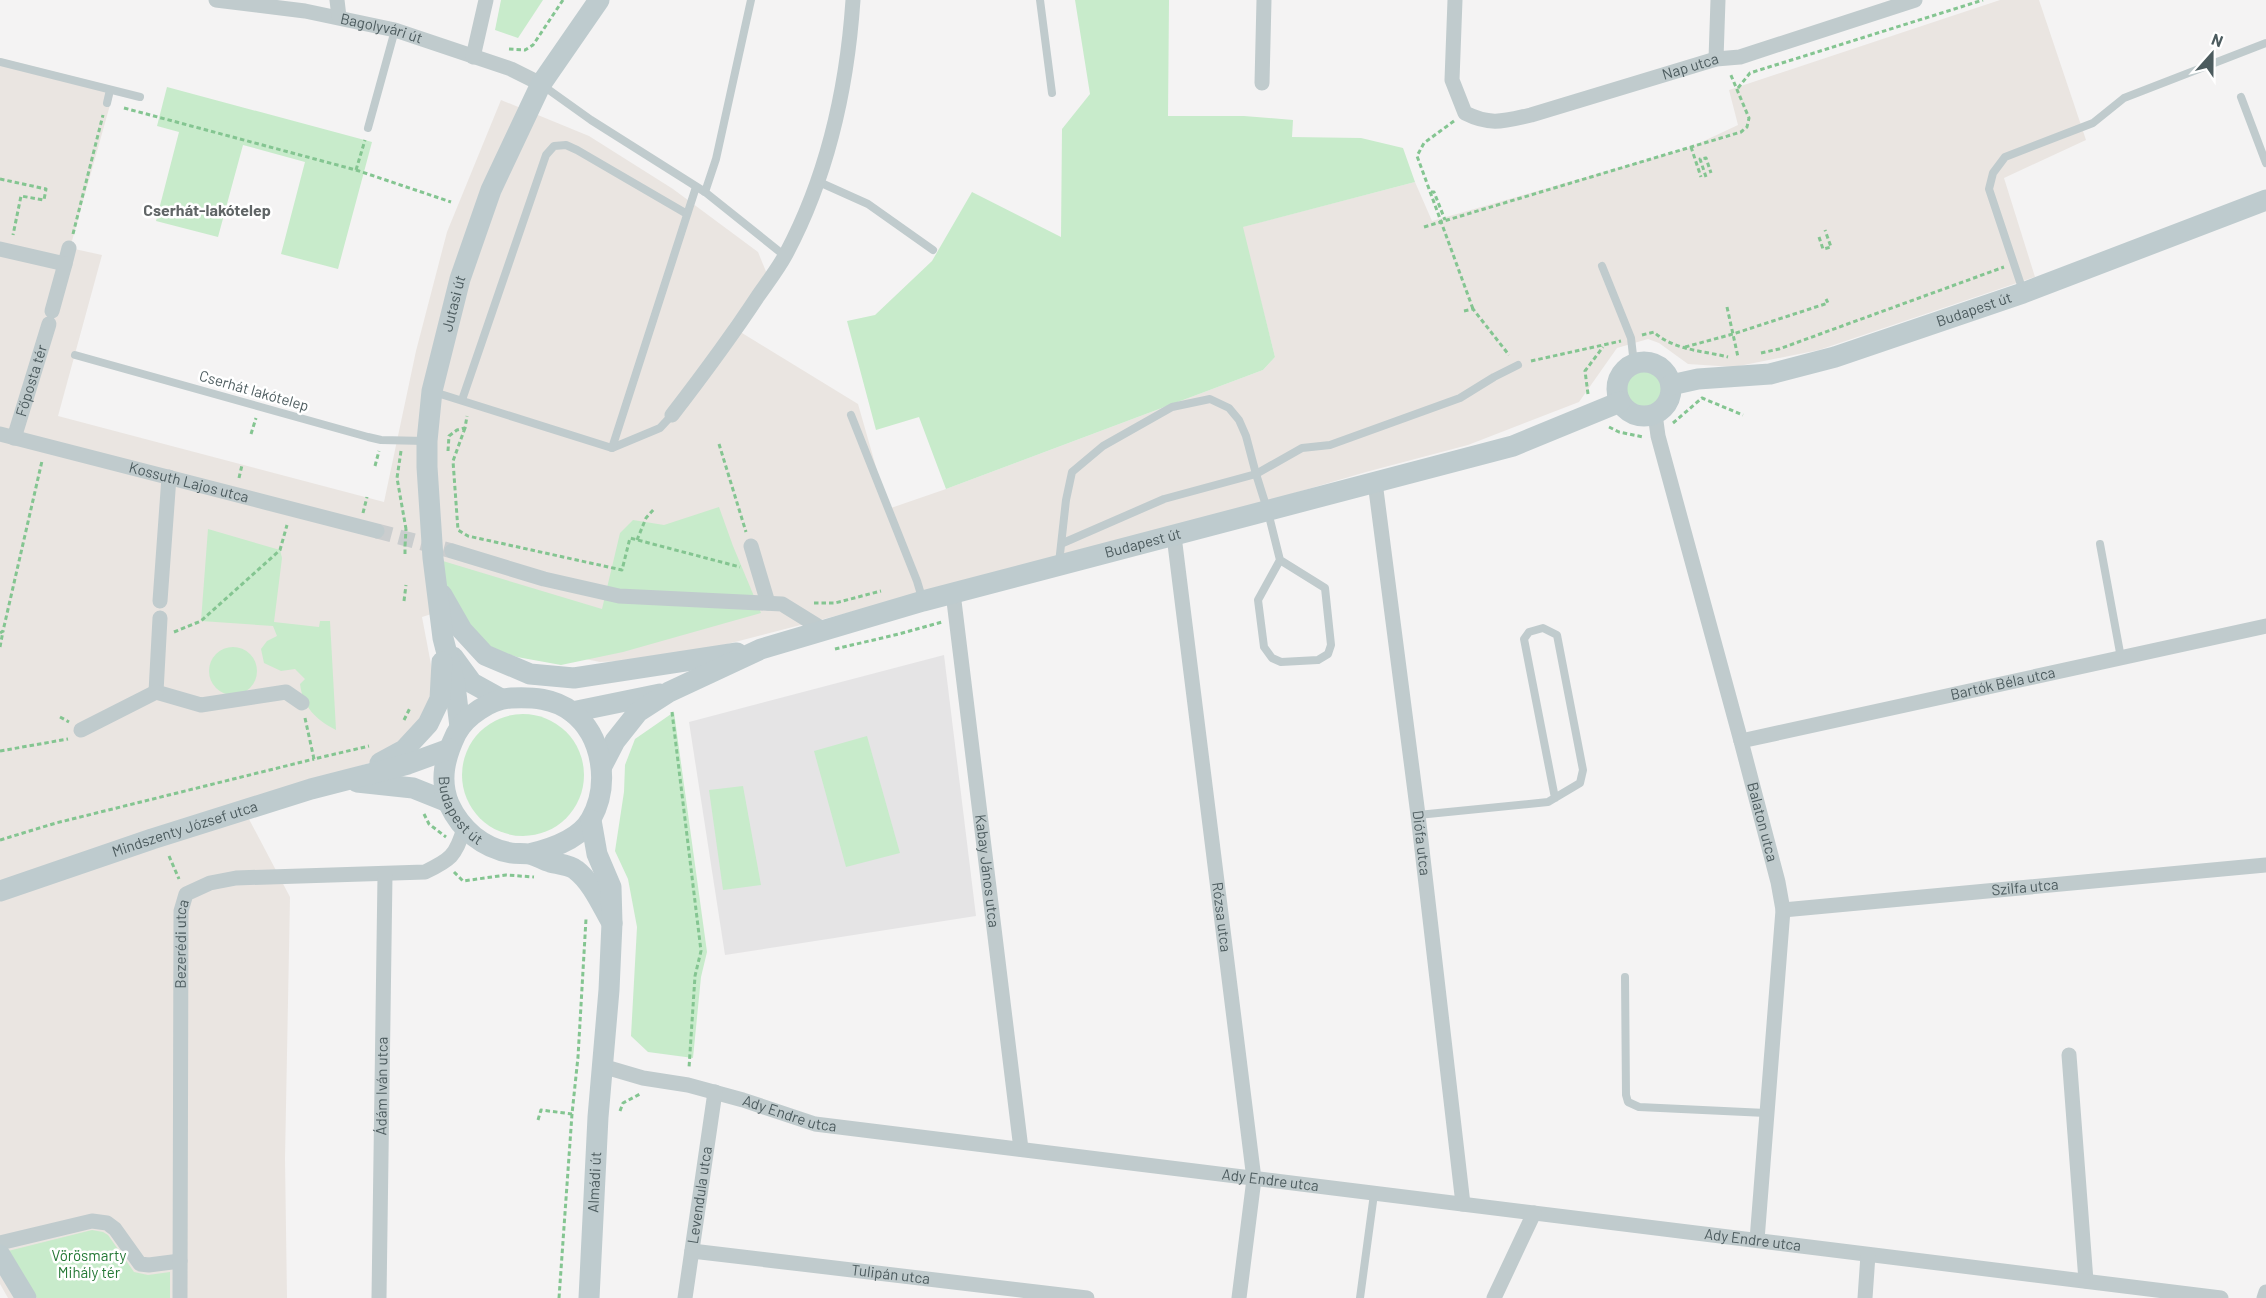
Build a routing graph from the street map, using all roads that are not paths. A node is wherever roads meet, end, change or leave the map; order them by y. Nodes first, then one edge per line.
1 (216, 0) edge
2 (337, 0) edge
3 (486, 0) edge
4 (599, 0) edge
5 (751, 0) edge
6 (853, 0) edge
7 (1040, 0) edge
8 (1264, 0) edge
9 (1455, 0) edge
10 (1718, 0) edge
11 (1916, 0) edge
12 (339, 17) junction
13 (395, 30) junction
14 (2266, 43) edge
15 (473, 57) junction
16 (1716, 59) junction
17 (0, 62) edge
18 (1262, 83) dead end
19 (541, 84) junction
20 (110, 90) junction
21 (1052, 93) dead end
22 (140, 97) dead end
23 (2241, 97) dead end
24 (106, 103) road end
25 (368, 128) road end
26 (2266, 163) edge
27 (819, 182) junction
28 (696, 187) junction
29 (705, 192) junction
30 (2266, 200) edge
31 (687, 214) junction
32 (69, 248) road end
33 (0, 249) edge
34 (933, 250) dead end
35 (785, 256) junction
36 (65, 264) junction
37 (1602, 266) dead end
38 (2023, 293) junction
39 (75, 355) dead end
40 (1634, 364) junction
41 (1518, 366) road end
42 (1671, 385) junction
43 (432, 391) junction
44 (466, 401) junction
45 (1620, 402) junction
46 (672, 415) joint
47 (851, 415) dead end
48 (1664, 419) junction
49 (7, 436) edge
50 (427, 441) junction
51 (612, 448) junction
52 (1256, 474) junction
53 (169, 477) junction
54 (1375, 482) junction
55 (1268, 512) junction
56 (377, 531) tunnel mouth
57 (1174, 536) junction
58 (1063, 543) junction
59 (2100, 544) dead end
60 (751, 546) road end
61 (452, 550) tunnel mouth
62 (1280, 560) junction
63 (1059, 567) junction
64 (438, 588) junction
65 (953, 593) junction
66 (160, 601) dead end
67 (923, 601) junction
68 (768, 603) junction
69 (160, 618) dead end
70 (2266, 626) edge
71 (824, 630) junction
72 (443, 638) junction
73 (761, 649) junction
74 (2121, 658) junction
75 (156, 692) junction
76 (669, 692) junction
77 (501, 699) junction
78 (302, 703) road end
79 (572, 712) junction
80 (459, 727) junction
81 (81, 730) road end
82 (1741, 741) junction
83 (449, 749) junction
84 (602, 766) junction
85 (348, 780) junction
86 (1555, 798) junction
87 (448, 802) junction
88 (1418, 815) junction
89 (591, 820) junction
90 (461, 838) junction
91 (529, 854) junction
92 (2266, 865) edge
93 (386, 875) junction
94 (23, 882) junction
95 (0, 884) edge
96 (0, 891) edge
97 (1783, 910) junction
98 (612, 923) junction
99 (1625, 976) dead end
100 (2069, 1054) dead end
101 (602, 1066) junction
102 (715, 1092) junction
103 (1766, 1113) junction
104 (1021, 1149) junction
105 (1254, 1179) junction
106 (1374, 1194) junction
107 (1463, 1204) junction
108 (1534, 1213) junction
109 (1757, 1240) junction
110 (0, 1244) edge
111 (692, 1251) junction
112 (0, 1255) edge
113 (1868, 1255) junction
114 (180, 1261) junction
115 (2086, 1281) junction
116 (2266, 1292) edge
117 (26, 1298) edge
118 (180, 1298) edge
119 (379, 1298) edge
120 (589, 1298) edge
121 (685, 1298) edge
122 (1087, 1298) edge
123 (1239, 1298) edge
124 (1360, 1298) edge
125 (1494, 1298) edge
126 (1865, 1298) edge
127 (2221, 1298) edge
128 (2264, 1298) edge

1 - 12 street, Bagolyvári út
2 - 12 street
3 - 15 street
4 - 19 main road, Jutasi út
5 - 29 lane
6 - 27 street
7 - 21 lane
8 - 18 street
9 - 16 street, Nap utca
10 - 16 street
11 - 16 street, Nap utca
12 - 13 street, Bagolyvári út
13 - 15 street, Bagolyvári út
13 - 25 lane
14 - 38 lane
15 - 19 street, Bagolyvári út
17 - 20 lane
19 - 28 lane
19 - 43 main road, Jutasi út
20 - 22 lane
20 - 24 lane
23 - 26 lane
27 - 34 lane
27 - 35 street
28 - 29 lane
28 - 31 lane
29 - 35 lane
30 - 38 main road, Budapest út
31 - 44 lane
31 - 51 lane
32 - 36 street
33 - 36 street
35 - 46 street
36 - 49 street, Főposta tér
37 - 40 lane
38 - 42 main road, Budapest út
39 - 50 lane, Cserhát lakótelep
40 - 42 main road
40 - 45 main road
41 - 52 lane
42 - 48 main road
43 - 44 lane
43 - 50 main road, Jutasi út
44 - 51 lane
45 - 48 main road
45 - 54 main road, Budapest út
46 - 51 lane
47 - 67 lane
48 - 82 street, Balaton utca
49 - 53 street, Kossuth Lajos utca
50 - 64 main road, Jutasi út
52 - 55 lane
52 - 58 lane
52 - 58 lane
53 - 56 street, Kossuth Lajos utca
53 - 66 street
54 - 55 main road, Budapest út
54 - 88 street, Diófa utca
55 - 57 main road, Budapest út
55 - 62 lane
57 - 63 main road, Budapest út
57 - 105 street, Rózsa utca
58 - 63 lane
59 - 74 lane
60 - 68 street
61 - 68 street
62 - 62 lane
63 - 65 main road, Budapest út
64 - 72 main road, Jutasi út
64 - 73 main road
65 - 67 main road, Budapest út
65 - 104 street, Kabay János utca
67 - 71 main road, Budapest út
68 - 71 street
69 - 75 street
70 - 74 street, Bartók Béla utca
71 - 73 main road, Budapest út
72 - 77 main road, Jutasi út
72 - 80 main road, Jutasi út
72 - 85 main road
73 - 76 main road, Budapest út
74 - 82 street, Bartók Béla utca
75 - 78 street
75 - 81 street
76 - 79 main road, Budapest út
76 - 84 main road, Budapest út
77 - 79 main road, Budapest út
77 - 80 main road, Budapest út
79 - 84 main road, Budapest út
80 - 83 main road, Budapest út
82 - 97 street, Balaton utca
83 - 85 main road, Mindszenty József utca
83 - 87 main road, Budapest út
84 - 89 main road, Budapest út
85 - 87 main road, Mindszenty József utca
85 - 94 main road, Mindszenty József utca
86 - 86 lane
86 - 88 lane
87 - 90 main road, Budapest út
88 - 107 street, Diófa utca
89 - 91 main road, Budapest út
89 - 98 main road
90 - 91 main road, Budapest út
90 - 93 street, Bezerédi utca
91 - 98 main road
92 - 97 street, Szilfa utca
93 - 114 street, Bezerédi utca
93 - 119 street, Ádám Iván utca
94 - 95 main road, Mindszenty József utca
94 - 96 main road, Mindszenty József utca
97 - 103 street, Balaton utca
98 - 101 main road
99 - 103 lane
100 - 115 street
101 - 102 street, Ady Endre utca
101 - 120 main road, Almádi út
102 - 104 street, Ady Endre utca
102 - 111 street, Levendula utca
103 - 109 street, Balaton utca
104 - 105 street, Ady Endre utca
105 - 106 street, Ady Endre utca
105 - 123 street, Rózsa utca
106 - 107 street, Ady Endre utca
106 - 124 lane
107 - 108 street, Ady Endre utca
108 - 109 street, Ady Endre utca
108 - 125 street
109 - 113 street, Ady Endre utca
110 - 114 street
111 - 121 street, Levendula utca
111 - 122 street, Tulipán utca
112 - 117 main road
113 - 115 street, Ady Endre utca
113 - 126 street
114 - 118 street, Bezerédi utca
115 - 127 street, Ady Endre utca
116 - 128 street

